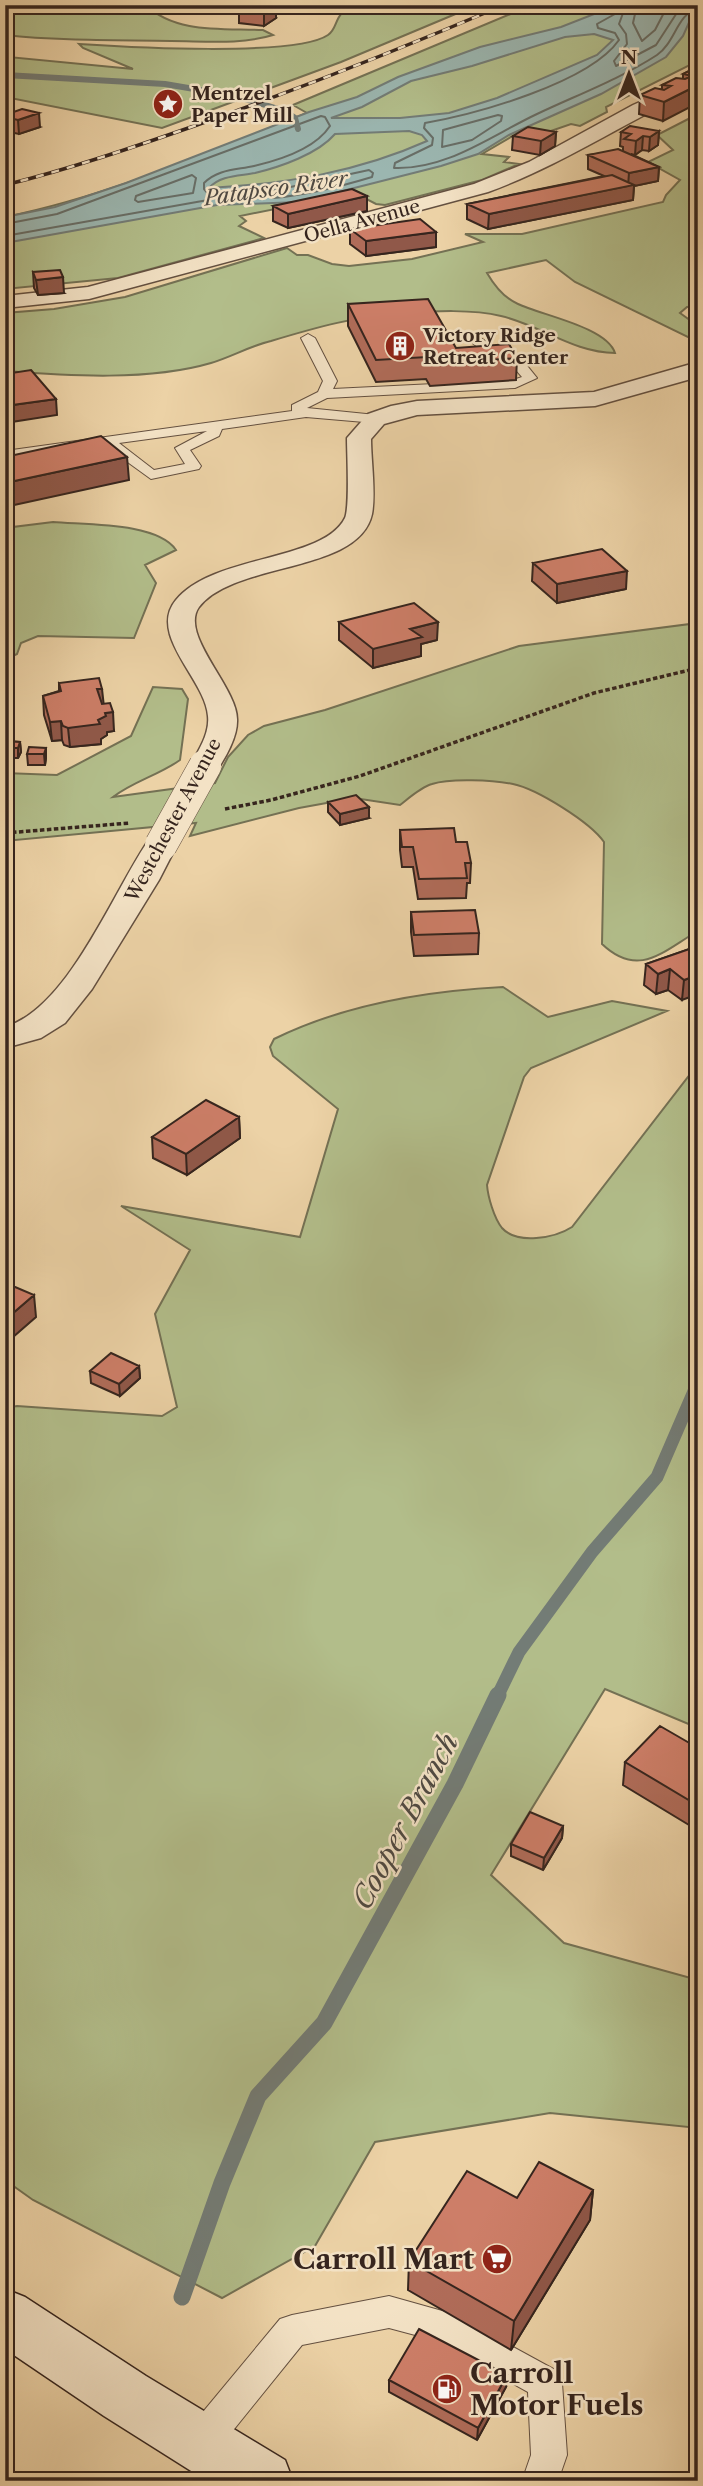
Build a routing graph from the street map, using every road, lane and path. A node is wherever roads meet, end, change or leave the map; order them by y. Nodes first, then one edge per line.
1 (698, 80) edge
2 (474, 210) edge
3 (369, 219) junction
4 (390, 230) junction
5 (350, 236) edge
6 (5, 302) edge
7 (308, 338) dead end
8 (476, 339) dead end
9 (698, 369) edge
10 (324, 394) junction
11 (306, 413) junction
12 (376, 419) junction
13 (215, 424) junction
14 (105, 439) junction
15 (5, 455) edge
16 (698, 668) edge
17 (219, 810) dead end
18 (132, 822) dead end
19 (5, 833) edge
20 (5, 1038) edge
21 (5, 2316) edge
22 (201, 2442) junction
23 (263, 2481) edge
24 (540, 2481) edge

1 - 3 street, Oella Avenue
2 - 4 street
3 - 4 street
3 - 6 street, Oella Avenue
4 - 5 street
7 - 10 lane
8 - 10 lane
9 - 12 street
10 - 11 lane
11 - 12 lane
11 - 13 lane
12 - 20 street, Westchester Avenue, bridge
13 - 14 lane
13 - 14 lane
14 - 15 lane
16 - 17 path
18 - 19 path
21 - 22 street
22 - 23 street
22 - 24 lane

